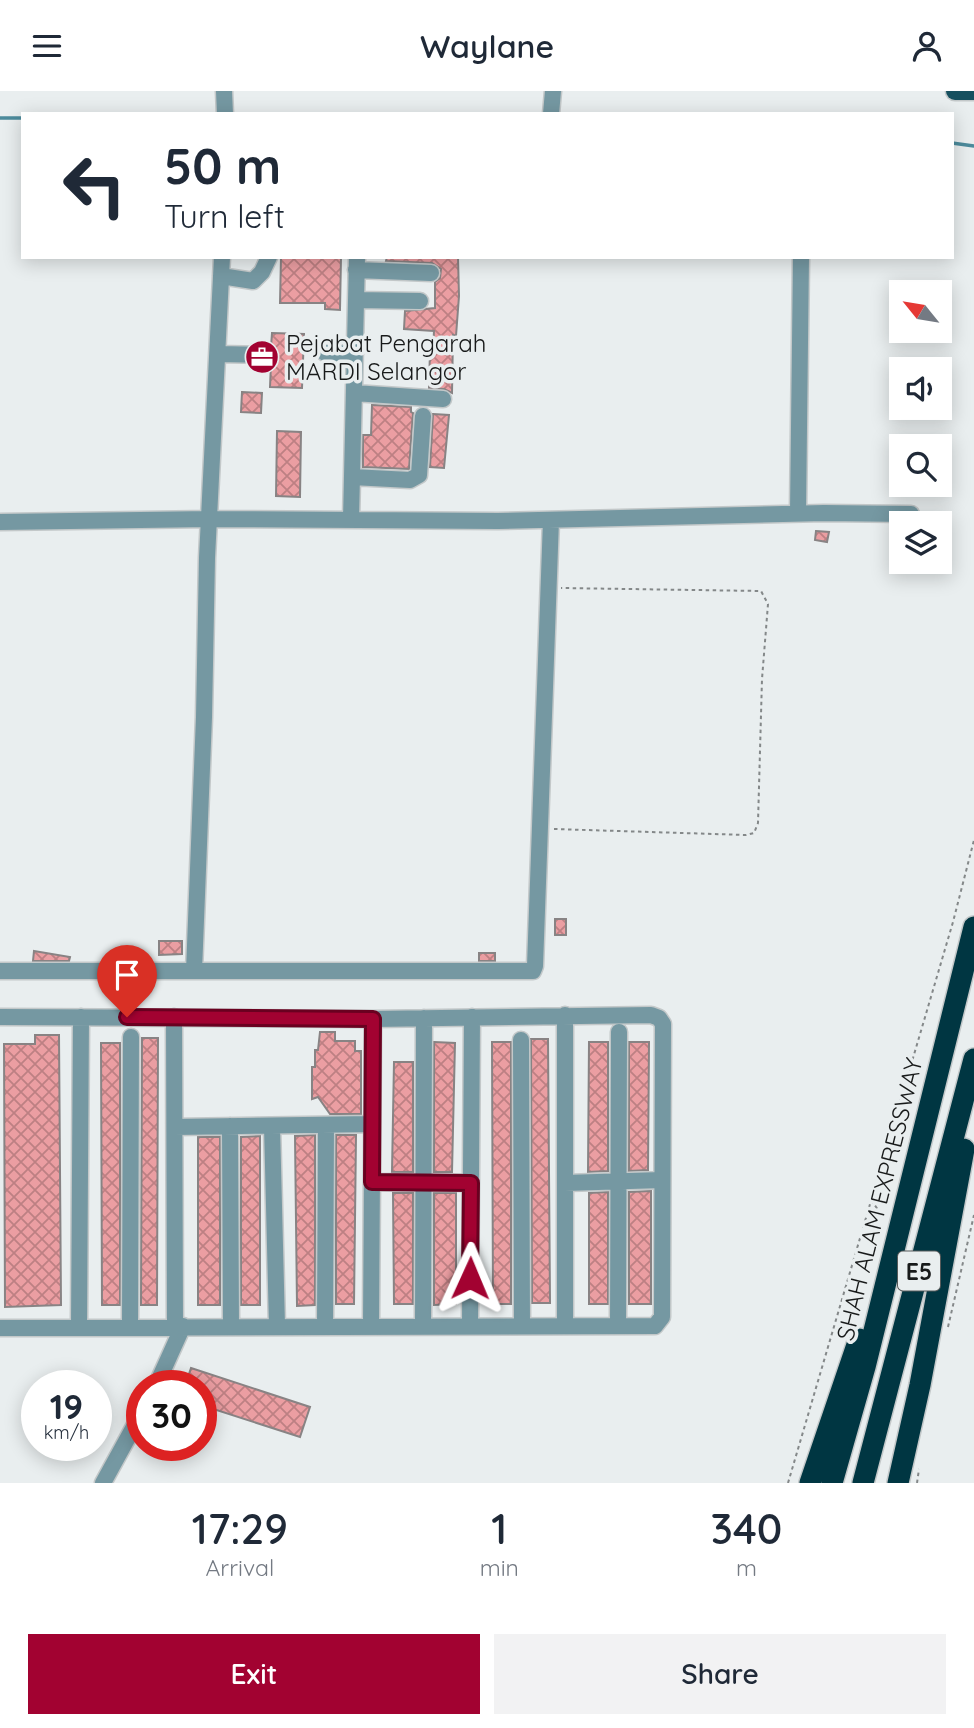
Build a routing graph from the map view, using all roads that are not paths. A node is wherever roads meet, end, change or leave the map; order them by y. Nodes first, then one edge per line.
1 (553, 91) edge
2 (955, 91) edge
3 (974, 91) edge
4 (551, 112) edge
5 (222, 259) edge
6 (268, 259) edge
7 (801, 259) edge
8 (357, 264) edge
9 (431, 273) dead end
10 (221, 276) junction
11 (356, 300) junction
12 (420, 301) dead end
13 (218, 353) junction
14 (325, 353) dead end
15 (355, 354) junction
16 (265, 355) dead end
17 (354, 393) junction
18 (443, 399) dead end
19 (423, 416) dead end
20 (352, 477) junction
21 (798, 513) junction
22 (889, 514) edge
23 (210, 519) junction
24 (351, 520) junction
25 (551, 520) junction
26 (0, 522) edge
27 (974, 927) edge
28 (0, 971) edge
29 (194, 971) junction
30 (565, 1015) junction
31 (0, 1017) edge
32 (81, 1017) junction
33 (174, 1017) junction
34 (472, 1017) junction
35 (424, 1018) junction
36 (373, 1019) junction
37 (620, 1032) dead end
38 (131, 1037) dead end
39 (522, 1040) dead end
40 (974, 1059) edge
41 (974, 1099) edge
42 (925, 1122) junction
43 (372, 1124) junction
44 (326, 1125) junction
45 (230, 1126) junction
46 (272, 1126) junction
47 (175, 1127) junction
48 (662, 1180) junction
49 (372, 1182) junction
50 (618, 1182) junction
51 (423, 1183) junction
52 (471, 1183) junction
53 (565, 1183) junction
54 (470, 1325) junction
55 (179, 1326) junction
56 (231, 1326) junction
57 (277, 1326) junction
58 (371, 1326) junction
59 (423, 1326) junction
60 (522, 1326) junction
61 (565, 1326) junction
62 (618, 1326) junction
63 (79, 1327) junction
64 (130, 1327) junction
65 (325, 1327) junction
66 (0, 1328) edge
67 (162, 1370) edge
68 (126, 1441) edge
69 (103, 1483) edge
70 (810, 1483) edge
71 (832, 1483) edge
72 (863, 1483) edge
73 (898, 1483) edge

1 - 4 street
2 - 3 main road
5 - 10 street
6 - 10 street
7 - 21 street
8 - 9 street
8 - 11 street
10 - 13 street
11 - 12 street
11 - 15 street
13 - 16 street
13 - 23 street
14 - 15 street
15 - 17 street
17 - 18 street
17 - 20 street
19 - 20 street
20 - 24 street
21 - 22 street
21 - 25 street
23 - 24 street
23 - 26 street
23 - 29 street
24 - 25 street
25 - 29 street
27 - 42 highway, SHAH ALAM EXPRESSWAY / E5
28 - 29 street
30 - 34 street
30 - 48 street
30 - 53 street
31 - 32 street
32 - 33 street
32 - 63 street
33 - 36 street
33 - 47 street
34 - 35 street
34 - 52 street
35 - 36 street
35 - 51 street
36 - 43 street
37 - 50 street
38 - 64 street
39 - 60 street
40 - 72 highway, E5
41 - 73 highway
42 - 70 highway
42 - 71 highway, SHAH ALAM EXPRESSWAY / E5
43 - 44 street
43 - 49 street
44 - 46 street
44 - 65 street
45 - 46 street
45 - 47 street
45 - 56 street
46 - 57 street
47 - 55 street
48 - 50 street
48 - 62 street
49 - 51 street
49 - 58 street
50 - 53 street
50 - 62 street
51 - 52 street
51 - 59 street
52 - 54 street
53 - 61 street
54 - 59 street
54 - 60 street
55 - 56 street
55 - 64 street
55 - 67 street
56 - 57 street
57 - 65 street
58 - 59 street
58 - 65 street
60 - 61 street
61 - 62 street
63 - 64 street
63 - 66 street
68 - 69 street

